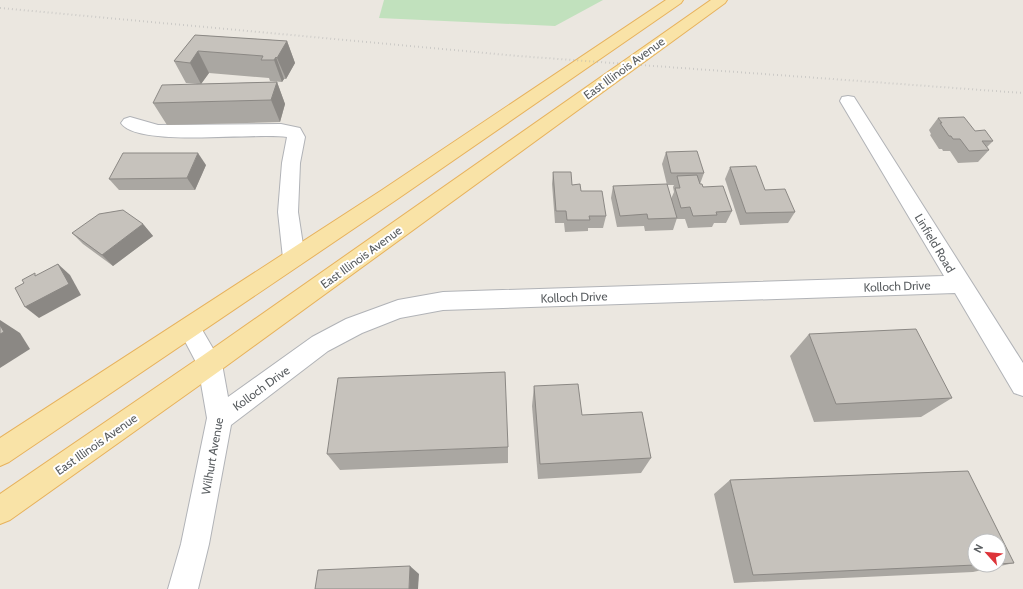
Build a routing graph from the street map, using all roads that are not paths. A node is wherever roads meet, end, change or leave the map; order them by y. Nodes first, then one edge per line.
1 (676, 0) edge
2 (720, 0) edge
3 (848, 101) dead end
4 (130, 123) dead end
5 (294, 258) junction
6 (959, 284) junction
7 (189, 328) junction
8 (210, 364) junction
9 (1023, 385) edge
10 (220, 418) junction
11 (0, 454) edge
12 (0, 510) edge
13 (183, 589) edge

1 - 5 main road
2 - 8 main road, East Illinois Avenue
3 - 6 street, Linfield Road
4 - 5 street
5 - 7 main road
6 - 9 street, Linfield Road
6 - 10 street, Kolloch Drive
7 - 8 street, Wilhurt Avenue
7 - 11 main road
8 - 10 street, Wilhurt Avenue
8 - 12 main road, East Illinois Avenue
10 - 13 street, Wilhurt Avenue

